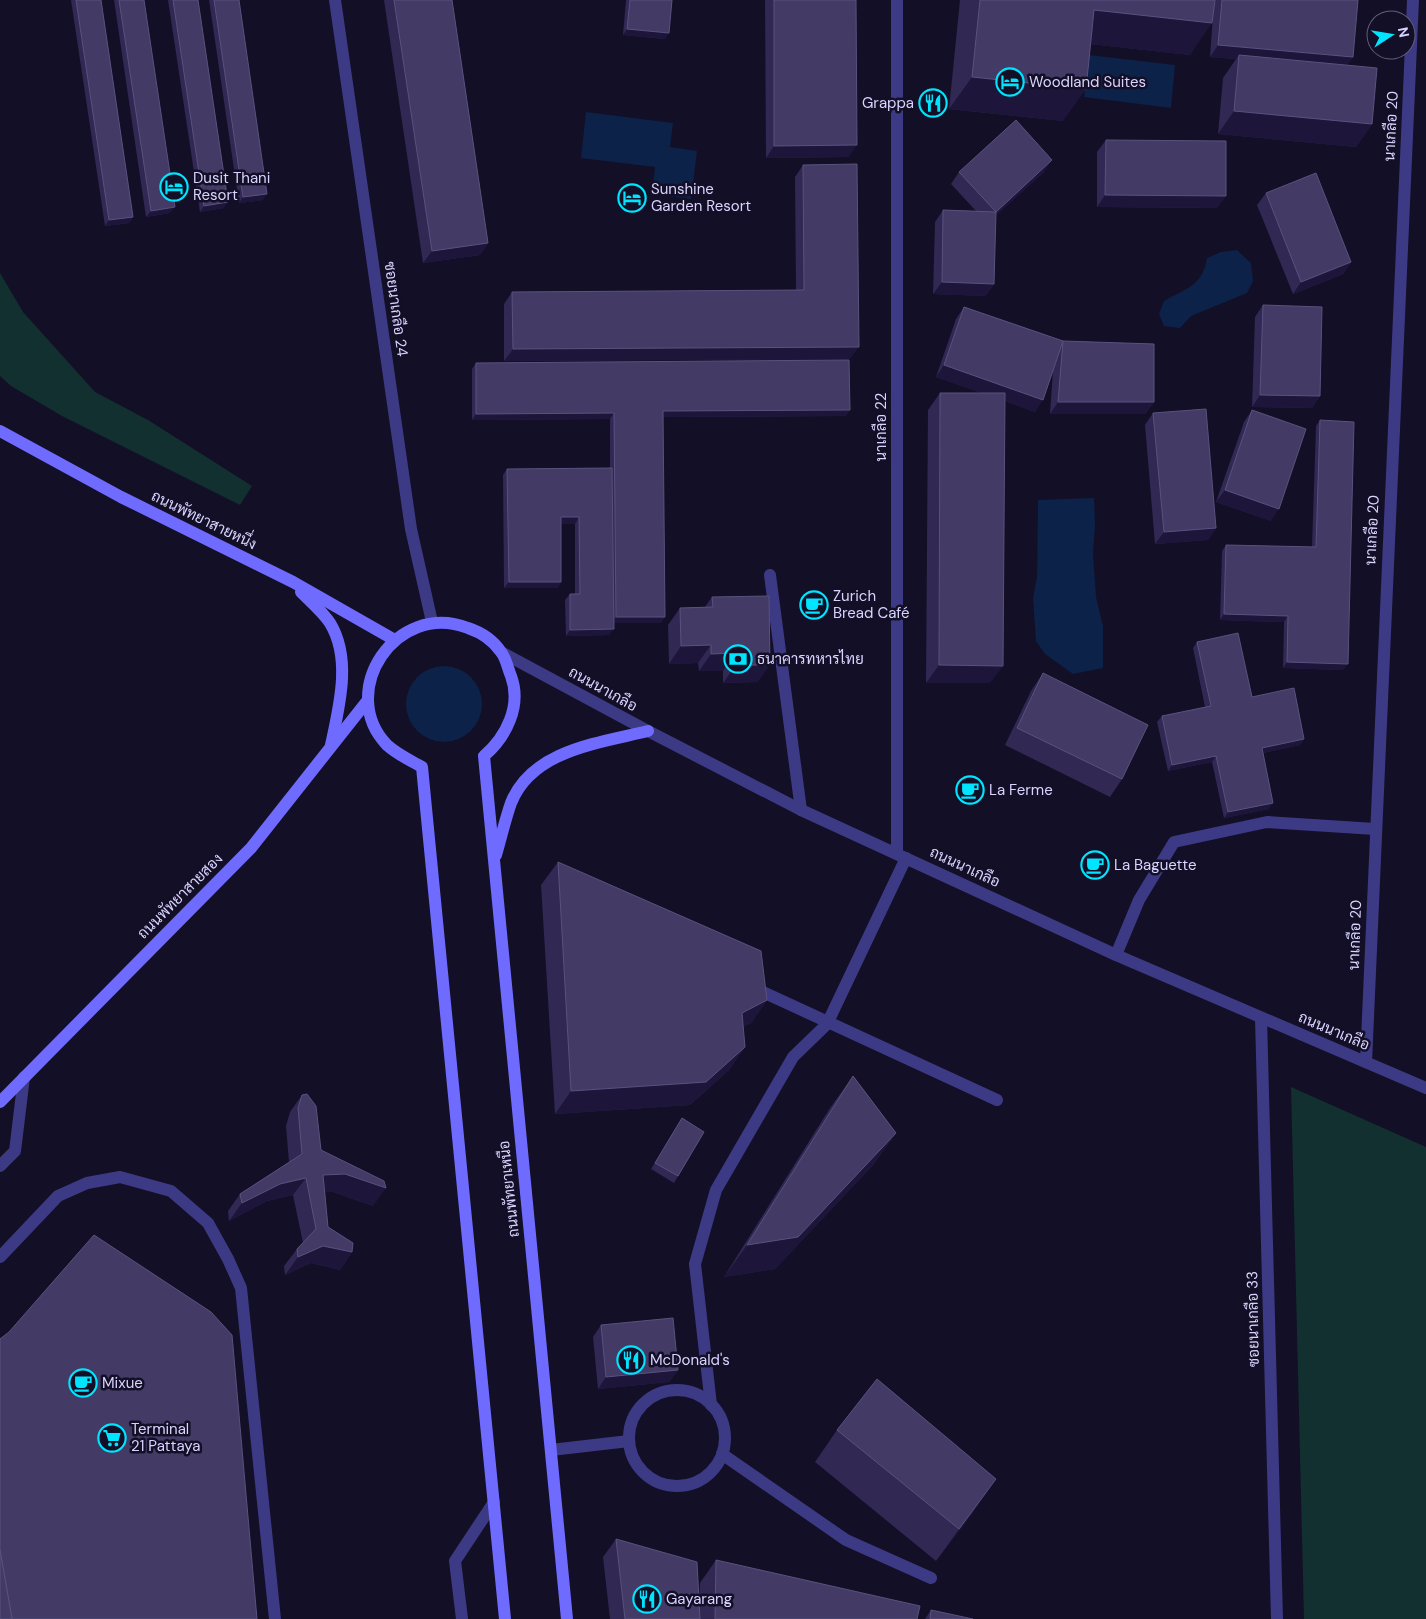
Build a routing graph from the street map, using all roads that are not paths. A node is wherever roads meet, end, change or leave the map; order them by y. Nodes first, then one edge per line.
1 (335, 0) edge
2 (897, 0) edge
3 (1413, 0) edge
4 (0, 431) edge
5 (770, 575) dead end
6 (293, 582) junction
7 (432, 622) junction
8 (393, 639) junction
9 (501, 652) junction
10 (368, 700) junction
11 (648, 731) junction
12 (331, 747) junction
13 (801, 810) junction
14 (1375, 829) junction
15 (902, 856) junction
16 (494, 862) junction
17 (1116, 955) junction
18 (741, 982) edge
19 (1262, 1018) junction
20 (827, 1024) junction
21 (1366, 1062) junction
22 (24, 1077) junction
23 (1426, 1088) edge
24 (997, 1100) dead end
25 (0, 1102) edge
26 (0, 1166) edge
27 (0, 1257) edge
28 (711, 1406) junction
29 (629, 1441) junction
30 (551, 1450) junction
31 (722, 1454) junction
32 (494, 1502) junction
33 (931, 1578) dead end
34 (275, 1619) edge
35 (462, 1619) edge
36 (505, 1619) edge
37 (567, 1619) edge
38 (1277, 1619) edge

1 - 7 street, ซอยนาเกลือ 24
2 - 15 street, นาเกลือ 22
3 - 14 street, นาเกลือ 20
4 - 6 main road, ถนนพัทยาสายหนึ่ง
5 - 13 street
6 - 8 main road, ถนนพัทยาสายหนึ่ง
6 - 12 main road
7 - 8 main road
7 - 9 main road
8 - 10 main road
9 - 11 street, ถนนนาเกลือ
9 - 16 main road, ถนนพัทยาเหนือ
10 - 12 main road, ถนนพัทยาสายสอง
10 - 32 main road
11 - 13 street, ถนนนาเกลือ
11 - 16 main road
12 - 22 main road, ถนนพัทยาสายสอง
13 - 15 street, ถนนนาเกลือ
14 - 17 street
14 - 21 street, นาเกลือ 20
15 - 17 street, ถนนนาเกลือ
15 - 20 street
16 - 30 main road, ถนนพัทยาเหนือ
17 - 19 street, ถนนนาเกลือ
18 - 20 street
19 - 21 street, ถนนนาเกลือ
19 - 38 street, ซอยนาเกลือ 33
20 - 24 street
20 - 28 street
21 - 23 street, ถนนนาเกลือ
22 - 25 main road, ถนนพัทยาสายสอง
22 - 26 street
27 - 34 street
28 - 29 street
28 - 31 street
29 - 30 street
29 - 31 street
30 - 37 main road, ถนนพัทยาเหนือ
31 - 33 street
32 - 35 street
32 - 36 main road

